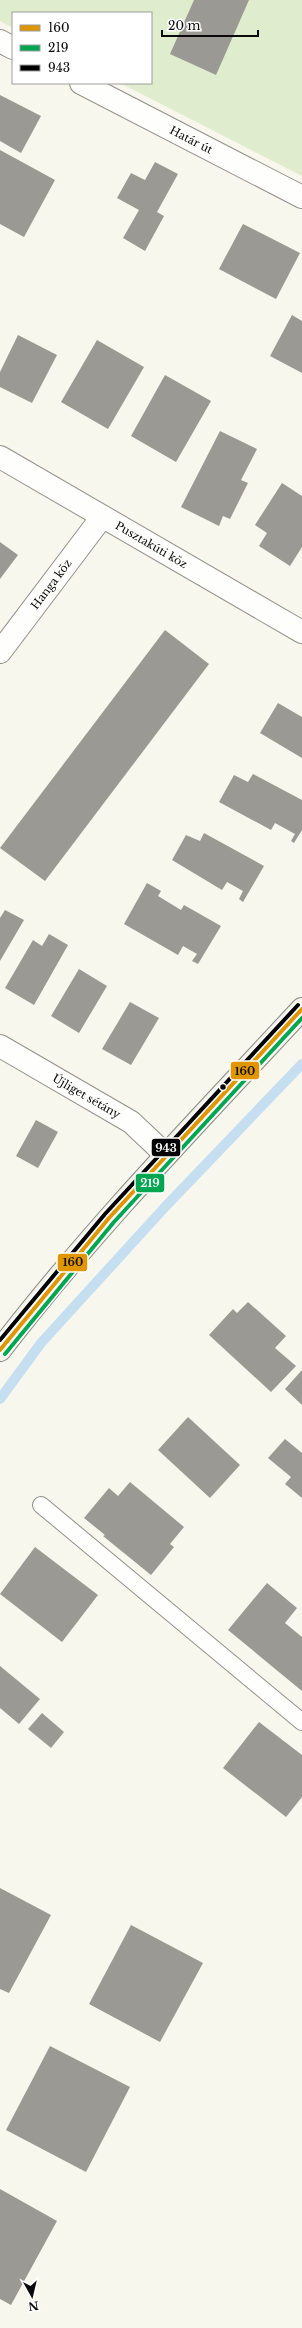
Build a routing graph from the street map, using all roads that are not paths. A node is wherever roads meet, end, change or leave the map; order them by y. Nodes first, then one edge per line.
1 (0, 41) edge
2 (12, 47) edge
3 (83, 84) edge
4 (302, 197) edge
5 (0, 457) edge
6 (102, 517) junction
7 (302, 632) edge
8 (0, 652) edge
9 (302, 1009) edge
10 (0, 1046) edge
11 (166, 1155) junction
12 (0, 1350) edge
13 (41, 1505) dead end
14 (302, 1722) edge

1 - 2 street
3 - 4 street, Határ út
5 - 6 street, Pusztakúti köz
6 - 7 street, Pusztakúti köz
6 - 8 street, Hanga köz
9 - 11 street
10 - 11 street, Újliget sétány
11 - 12 street
13 - 14 lane

